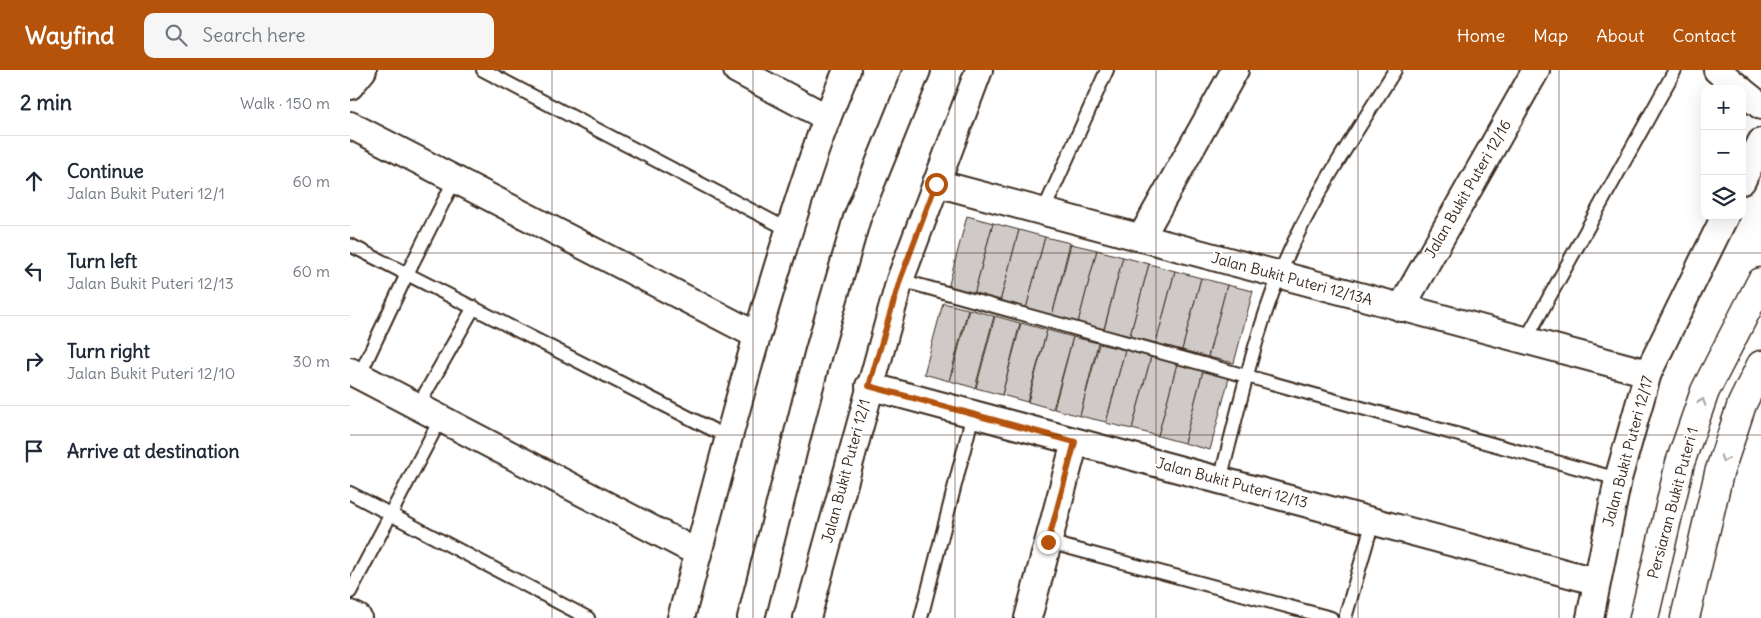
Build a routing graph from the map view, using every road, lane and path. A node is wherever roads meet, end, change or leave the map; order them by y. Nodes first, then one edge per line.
1 (363, 70) edge
2 (483, 70) edge
3 (737, 70) edge
4 (847, 70) edge
5 (917, 70) edge
6 (979, 70) edge
7 (1107, 70) edge
8 (1395, 70) edge
9 (1536, 70) edge
10 (1675, 70) edge
11 (1717, 70) edge
12 (1231, 71) edge
13 (1735, 85) edge
14 (350, 86) edge
15 (1746, 94) edge
16 (1761, 106) edge
17 (826, 117) junction
18 (350, 125) edge
19 (1761, 142) edge
20 (1744, 175) edge
21 (455, 179) junction
22 (936, 184) junction
23 (1043, 212) junction
24 (1723, 220) edge
25 (789, 230) junction
26 (1141, 238) junction
27 (350, 245) edge
28 (407, 274) junction
29 (1279, 275) junction
30 (900, 280) junction
31 (1761, 282) edge
32 (474, 308) junction
33 (1401, 308) junction
34 (756, 335) junction
35 (1525, 341) junction
36 (1761, 365) edge
37 (354, 373) edge
38 (1648, 373) junction
39 (1247, 376) junction
40 (869, 386) junction
41 (418, 406) junction
42 (973, 414) junction
43 (441, 418) junction
44 (729, 438) junction
45 (1075, 442) junction
46 (1618, 479) junction
47 (1220, 480) junction
48 (350, 493) edge
49 (392, 515) junction
50 (1373, 521) junction
51 (1048, 542) junction
52 (698, 553) junction
53 (1595, 581) junction
54 (350, 592) edge
55 (350, 614) edge
56 (358, 618) edge
57 (588, 618) edge
58 (681, 618) edge
59 (751, 618) edge
60 (807, 618) edge
61 (921, 618) edge
62 (1028, 618) edge
63 (1331, 618) edge
64 (1345, 618) edge
65 (1590, 618) edge
66 (1644, 618) edge
67 (1685, 618) edge

1 - 14 street
2 - 25 lane
3 - 17 street
4 - 17 street
5 - 59 street
6 - 22 street, Jalan Bukit Puteri 12/1
7 - 23 lane
8 - 29 lane
9 - 33 street, Jalan Bukit Puteri 12/16
10 - 35 lane
11 - 13 street
12 - 26 street
15 - 16 street
17 - 25 street
18 - 21 street
19 - 20 street
21 - 28 lane
21 - 34 street
22 - 23 street, Jalan Bukit Puteri 12/13A
22 - 30 street, Jalan Bukit Puteri 12/1
23 - 26 street, Jalan Bukit Puteri 12/13A
24 - 38 street, Jalan Bukit Puteri 12/17
25 - 34 street
26 - 29 street, Jalan Bukit Puteri 12/13A
27 - 28 lane
28 - 32 lane
28 - 37 lane
29 - 33 street, Jalan Bukit Puteri 12/13A
29 - 39 lane
30 - 39 lane
30 - 40 street, Jalan Bukit Puteri 12/1
66 -> 31 street, Persiaran Bukit Puteri 1
32 - 41 lane
32 - 44 lane
33 - 35 street, Jalan Bukit Puteri 12/13A
34 - 44 street
35 - 38 street, Jalan Bukit Puteri 12/13A
36 -> 67 street
37 - 41 street
38 - 46 street, Jalan Bukit Puteri 12/17
39 - 46 lane
39 - 47 lane
40 - 42 street, Jalan Bukit Puteri 12/13
40 - 60 street, Jalan Bukit Puteri 12/1
41 - 43 street
42 - 45 street, Jalan Bukit Puteri 12/13
42 - 61 lane
43 - 49 lane
43 - 52 street
44 - 52 street
45 - 47 street, Jalan Bukit Puteri 12/13
45 - 51 street
46 - 53 street, Jalan Bukit Puteri 12/17
47 - 50 street, Jalan Bukit Puteri 12/13
48 - 49 lane
49 - 54 lane
49 - 57 lane
50 - 53 street, Jalan Bukit Puteri 12/13
50 - 64 lane
51 - 62 street
51 - 63 lane
52 - 58 street
53 - 65 street, Jalan Bukit Puteri 12/17
55 - 56 street

